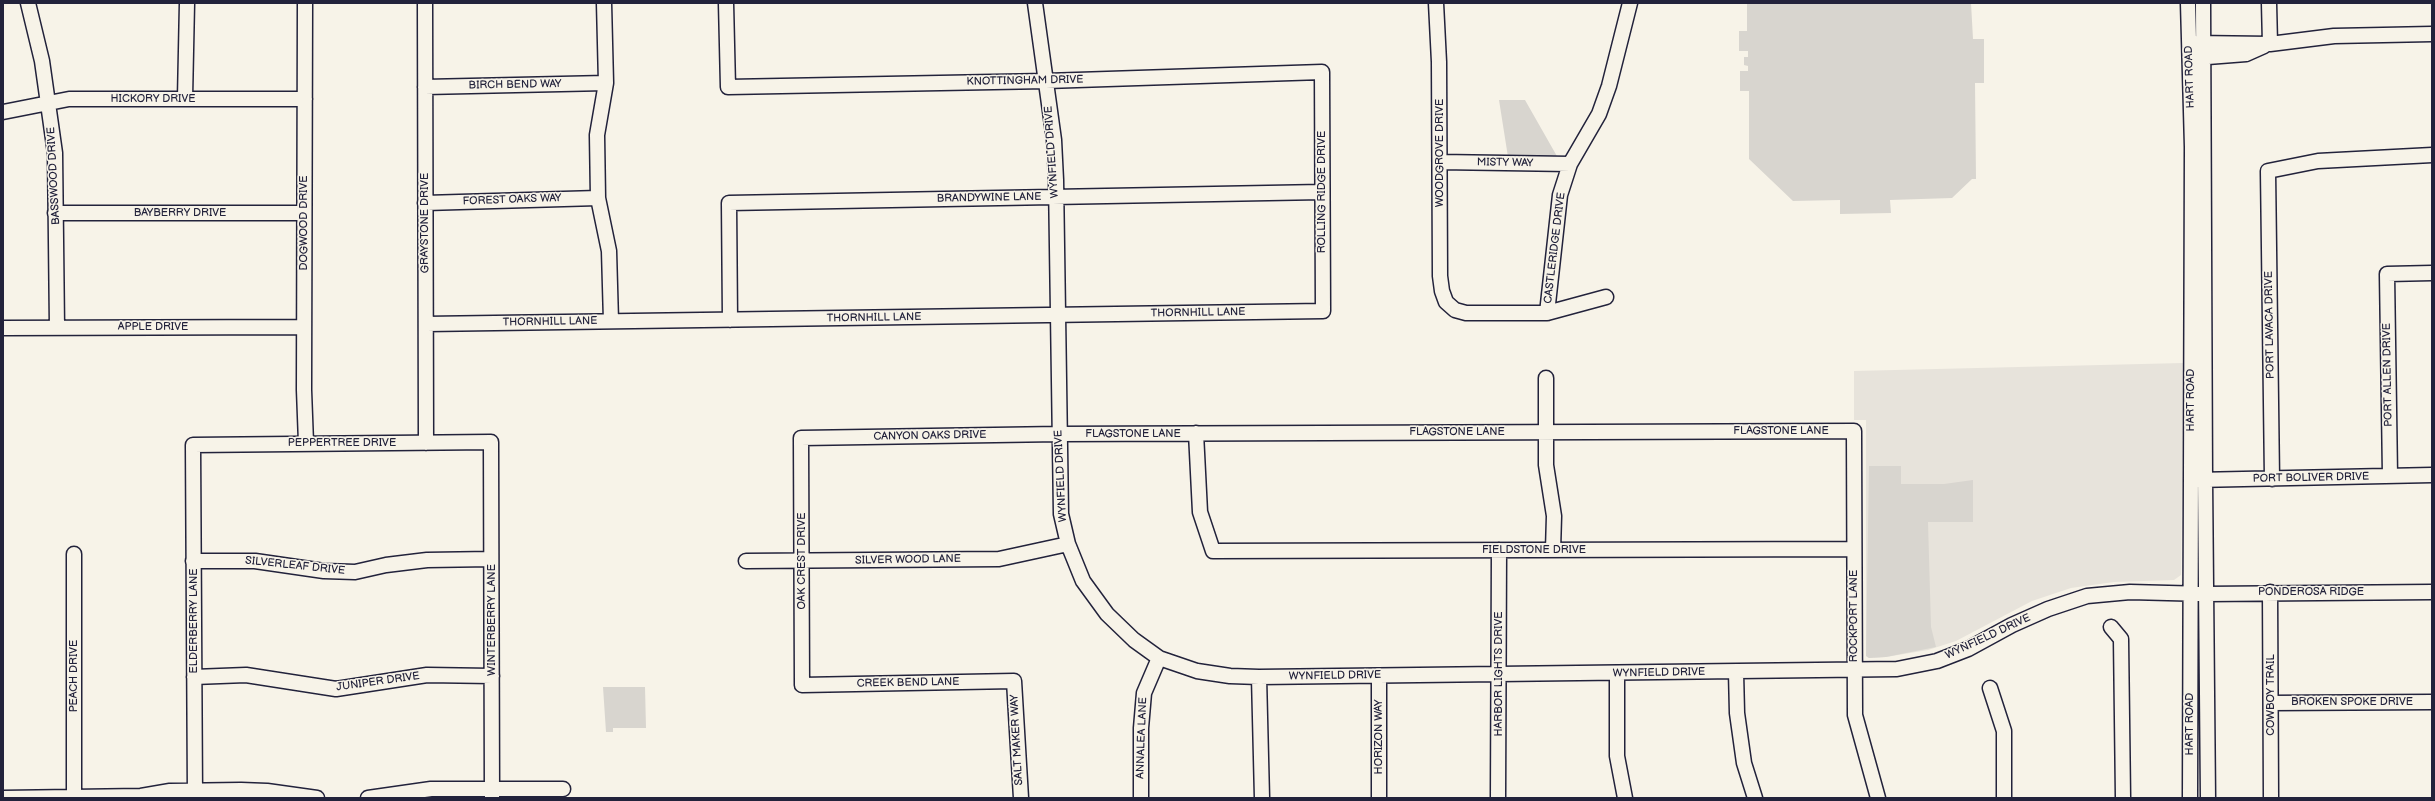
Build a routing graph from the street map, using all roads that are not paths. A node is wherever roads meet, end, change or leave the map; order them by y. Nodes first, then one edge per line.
1 (28, 3) edge
2 (187, 3) edge
3 (305, 3) edge
4 (425, 3) edge
5 (604, 3) edge
6 (726, 3) edge
7 (1035, 3) edge
8 (1436, 3) edge
9 (1630, 3) edge
10 (2188, 3) edge
11 (2203, 3) edge
12 (2269, 3) edge
13 (2432, 34) edge
14 (2189, 43) junction
15 (2204, 43) junction
16 (2270, 44) junction
17 (2204, 57) junction
18 (2189, 58) junction
19 (1322, 72) joint
20 (1046, 81) junction
21 (606, 83) junction
22 (425, 87) junction
23 (185, 98) junction
24 (305, 99) junction
25 (48, 102) junction
26 (3, 112) edge
27 (2432, 156) edge
28 (1440, 162) junction
29 (1570, 164) junction
30 (1322, 192) junction
31 (1056, 197) junction
32 (598, 198) junction
33 (425, 203) junction
34 (55, 213) junction
35 (304, 213) junction
36 (2198, 273) junction
37 (2432, 273) edge
38 (1606, 297) dead end
39 (1323, 311) joint
40 (1547, 313) junction
41 (1057, 315) junction
42 (730, 320) junction
43 (610, 321) junction
44 (426, 324) junction
45 (304, 327) junction
46 (3, 328) edge
47 (57, 328) junction
48 (1546, 378) dead end
49 (1854, 431) joint
50 (1546, 432) junction
51 (1196, 433) junction
52 (1059, 434) junction
53 (801, 438) joint
54 (491, 442) joint
55 (306, 443) junction
56 (426, 443) junction
57 (193, 445) joint
58 (2432, 475) edge
59 (2390, 476) junction
60 (2272, 479) junction
61 (2198, 480) junction
62 (1068, 544) junction
63 (1854, 549) junction
64 (1499, 550) junction
65 (1553, 550) junction
66 (74, 554) dead end
67 (492, 559) junction
68 (194, 561) junction
69 (746, 561) dead end
70 (802, 561) junction
71 (2270, 592) junction
72 (2432, 592) edge
73 (2190, 593) junction
74 (2206, 594) junction
75 (2111, 627) dead end
76 (1158, 658) junction
77 (1853, 671) junction
78 (1736, 672) junction
79 (1617, 674) junction
80 (1499, 675) junction
81 (492, 676) junction
82 (1379, 676) junction
83 (194, 677) junction
84 (1259, 677) junction
85 (1014, 682) joint
86 (802, 685) joint
87 (1990, 688) dead end
88 (2432, 702) edge
89 (2271, 703) junction
90 (563, 789) dead end
91 (195, 794) edge
92 (492, 794) edge
93 (3, 798) edge
94 (74, 798) edge
95 (314, 798) edge
96 (368, 798) edge
97 (371, 798) edge
98 (1021, 798) edge
99 (1141, 798) edge
100 (1262, 798) edge
101 (1379, 798) edge
102 (1498, 798) edge
103 (1625, 798) edge
104 (1755, 798) edge
105 (1878, 798) edge
106 (2004, 798) edge
107 (2123, 798) edge
108 (2190, 798) edge
109 (2208, 798) edge
110 (2271, 798) edge

1 - 25 street, BASSWOOD DRIVE
2 - 23 street
3 - 24 street, DOGWOOD DRIVE
4 - 22 street, GRAYSTONE DRIVE
5 - 21 street
6 - 20 street, KNOTTINGHAM DRIVE
7 - 20 street, WYNFIELD DRIVE
8 - 28 street, WOODGROVE DRIVE
9 - 29 street, CASTLERIDGE DRIVE
10 - 14 street, HART ROAD
11 - 15 street, HART ROAD
12 - 16 street
13 - 16 street
14 - 15 street
14 - 18 street, HART ROAD
15 - 16 street
15 - 17 street, HART ROAD
16 - 17 street
17 - 18 street
17 - 36 street, HART ROAD
18 - 36 street, HART ROAD
19 - 20 street, KNOTTINGHAM DRIVE
19 - 30 street, ROLLING RIDGE DRIVE
20 - 31 street, WYNFIELD DRIVE
21 - 22 street, BIRCH BEND WAY
21 - 32 street
22 - 33 street, GRAYSTONE DRIVE
23 - 24 street, HICKORY DRIVE
23 - 25 street, HICKORY DRIVE
24 - 35 street, DOGWOOD DRIVE
25 - 26 street, HICKORY DRIVE
25 - 34 street, BASSWOOD DRIVE
27 - 60 street, PORT LAVACA DRIVE
28 - 29 street, MISTY WAY
28 - 40 street, WOODGROVE DRIVE
29 - 40 street, CASTLERIDGE DRIVE
30 - 31 street, BRANDYWINE LANE
30 - 39 street, ROLLING RIDGE DRIVE
31 - 41 street, WYNFIELD DRIVE
31 - 42 street, BRANDYWINE LANE
32 - 33 street, FOREST OAKS WAY
32 - 43 street
33 - 44 street, GRAYSTONE DRIVE
34 - 35 street, BAYBERRY DRIVE
34 - 47 street, BASSWOOD DRIVE
35 - 45 street, DOGWOOD DRIVE
36 - 61 street, HART ROAD
37 - 59 street, PORT ALLEN DRIVE
38 - 40 street
39 - 41 street, THORNHILL LANE
41 - 42 street, THORNHILL LANE
41 - 52 street, WYNFIELD DRIVE
42 - 43 street, THORNHILL LANE
43 - 44 street, THORNHILL LANE
44 - 56 street, GRAYSTONE DRIVE
45 - 47 street, APPLE DRIVE
45 - 55 street, DOGWOOD DRIVE
46 - 47 street, APPLE DRIVE
48 - 50 street
49 - 50 street, FLAGSTONE LANE
49 - 63 street, ROCKPORT LANE
50 - 51 street, FLAGSTONE LANE
50 - 65 street
51 - 52 street, FLAGSTONE LANE
51 - 64 street, FIELDSTONE DRIVE
52 - 53 street, CANYON OAKS DRIVE
52 - 62 street, WYNFIELD DRIVE
53 - 70 street, OAK CREST DRIVE
54 - 56 street, PEPPERTREE DRIVE
54 - 67 street, WINTERBERRY LANE
55 - 56 street, PEPPERTREE DRIVE
55 - 57 street, PEPPERTREE DRIVE
57 - 68 street, ELDERBERRY LANE
58 - 59 street, PORT BOLIVER DRIVE
59 - 60 street, PORT BOLIVER DRIVE
60 - 61 street, PORT BOLIVER DRIVE
61 - 73 street, HART ROAD
61 - 74 street, HART ROAD
62 - 70 street, SILVER WOOD LANE
62 - 76 street, WYNFIELD DRIVE
63 - 65 street, FIELDSTONE DRIVE
63 - 77 street, ROCKPORT LANE
64 - 65 street, FIELDSTONE DRIVE
64 - 80 street, HARBOR LIGHTS DRIVE
66 - 94 street, PEACH DRIVE
67 - 68 street, SILVERLEAF DRIVE
67 - 81 street, WINTERBERRY LANE
68 - 83 street, ELDERBERRY LANE
69 - 70 street, SILVER WOOD LANE
70 - 86 street, OAK CREST DRIVE
71 - 72 street, PONDEROSA RIDGE
71 - 74 street, PONDEROSA RIDGE
71 - 89 street, COWBOY TRAIL
73 - 74 street, PONDEROSA RIDGE
73 - 77 street, WYNFIELD DRIVE
73 - 108 street, HART ROAD
74 - 109 street, HART ROAD
75 - 107 street
76 - 84 street, WYNFIELD DRIVE
76 - 99 street, ANNALEA LANE
77 - 78 street, WYNFIELD DRIVE
77 - 105 street, ROCKPORT LANE
78 - 79 street, WYNFIELD DRIVE
78 - 104 street
79 - 80 street, WYNFIELD DRIVE
79 - 103 street
80 - 82 street, WYNFIELD DRIVE
80 - 102 street, HARBOR LIGHTS DRIVE
81 - 83 street, JUNIPER DRIVE
81 - 92 street, WINTERBERRY LANE
82 - 84 street, WYNFIELD DRIVE
82 - 101 street, HORIZON WAY
83 - 91 street, ELDERBERRY LANE
84 - 100 street
85 - 86 street, CREEK BEND LANE
85 - 98 street, SALT MAKER WAY
87 - 106 street
88 - 89 street, BROKEN SPOKE DRIVE
89 - 110 street, COWBOY TRAIL
90 - 92 street
91 - 94 street
91 - 95 street
92 - 97 street
93 - 94 street
96 - 97 street

